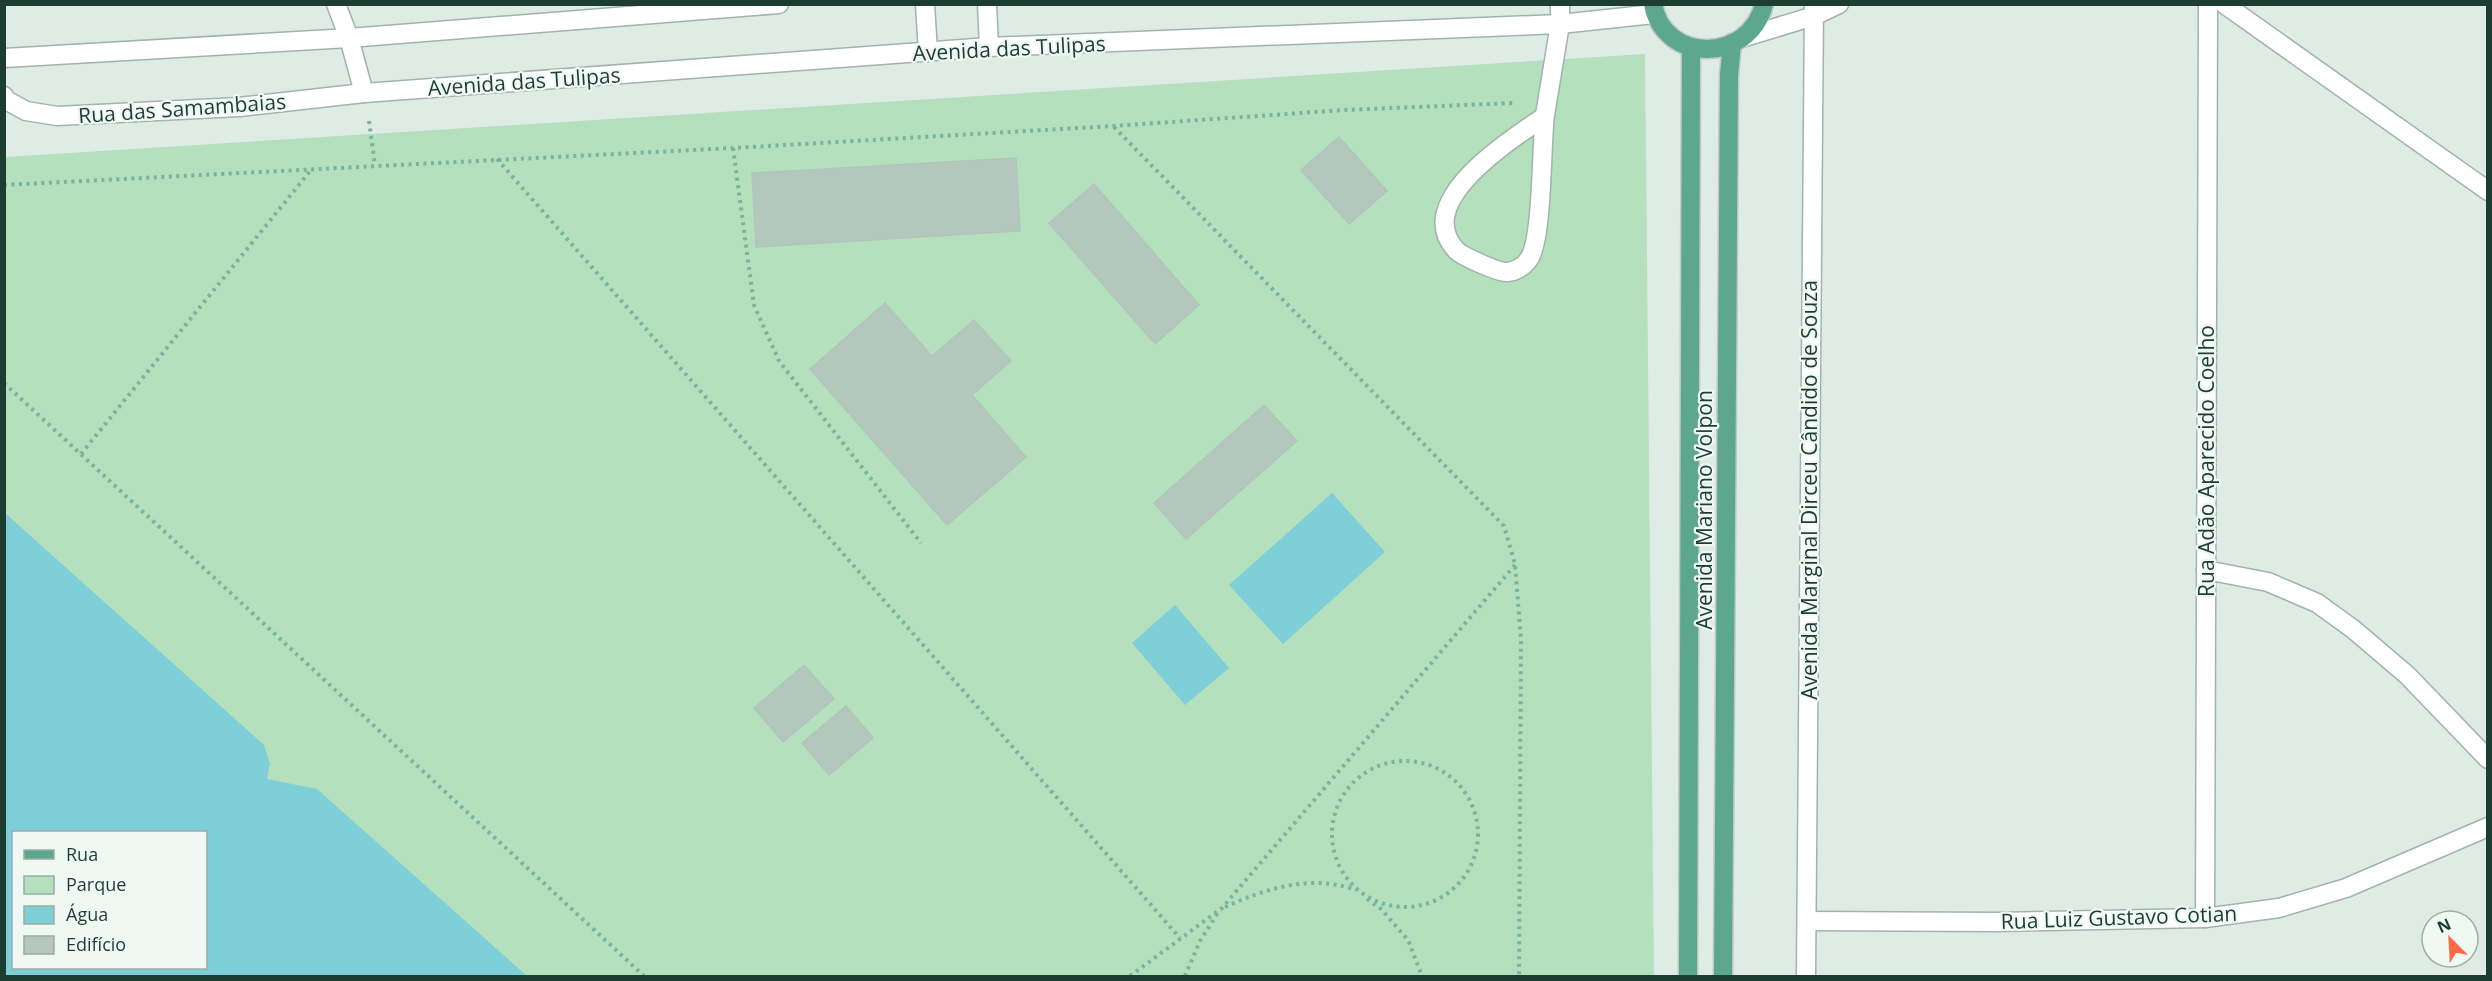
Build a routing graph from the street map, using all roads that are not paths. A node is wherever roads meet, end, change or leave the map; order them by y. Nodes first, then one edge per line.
1 (336, 4) edge
2 (778, 4) edge
3 (925, 4) edge
4 (987, 4) edge
5 (1560, 4) edge
6 (1764, 4) edge
7 (1839, 4) edge
8 (2208, 4) edge
9 (2224, 4) edge
10 (1653, 9) edge
11 (1814, 10) edge
12 (1560, 24) junction
13 (349, 38) junction
14 (1739, 40) junction
15 (989, 47) junction
16 (1691, 48) junction
17 (928, 52) junction
18 (4, 58) edge
19 (364, 93) junction
20 (4, 96) edge
21 (1546, 109) junction
22 (2487, 191) edge
23 (2206, 570) junction
24 (2487, 759) edge
25 (2487, 827) edge
26 (2205, 918) junction
27 (1808, 921) junction
28 (1688, 976) edge
29 (1723, 976) edge
30 (1806, 976) edge

1 - 13 street
2 - 13 street
3 - 17 street
4 - 15 street
5 - 12 street
6 - 14 main road
7 - 11 street
8 - 23 street, Rua Adão Aparecido Coelho
9 - 22 street
10 - 12 street, Avenida das Tulipas
10 - 16 main road
11 - 14 street
11 - 27 street, Avenida Marginal Dirceu Cândido de Souza
12 - 15 street, Avenida das Tulipas
12 - 21 street
13 - 18 street
13 - 19 street
14 - 16 main road
14 - 29 main road, Avenida Mariano Volpon
15 - 17 street, Avenida das Tulipas
16 - 28 main road, Avenida Mariano Volpon
17 - 19 street, Avenida das Tulipas
19 - 20 street, Rua das Samambaias
21 - 21 street
23 - 24 street
23 - 26 street, Rua Adão Aparecido Coelho
25 - 26 street, Rua Luiz Gustavo Cotian
26 - 27 street, Rua Luiz Gustavo Cotian
27 - 30 street, Avenida Marginal Dirceu Cândido de Souza

